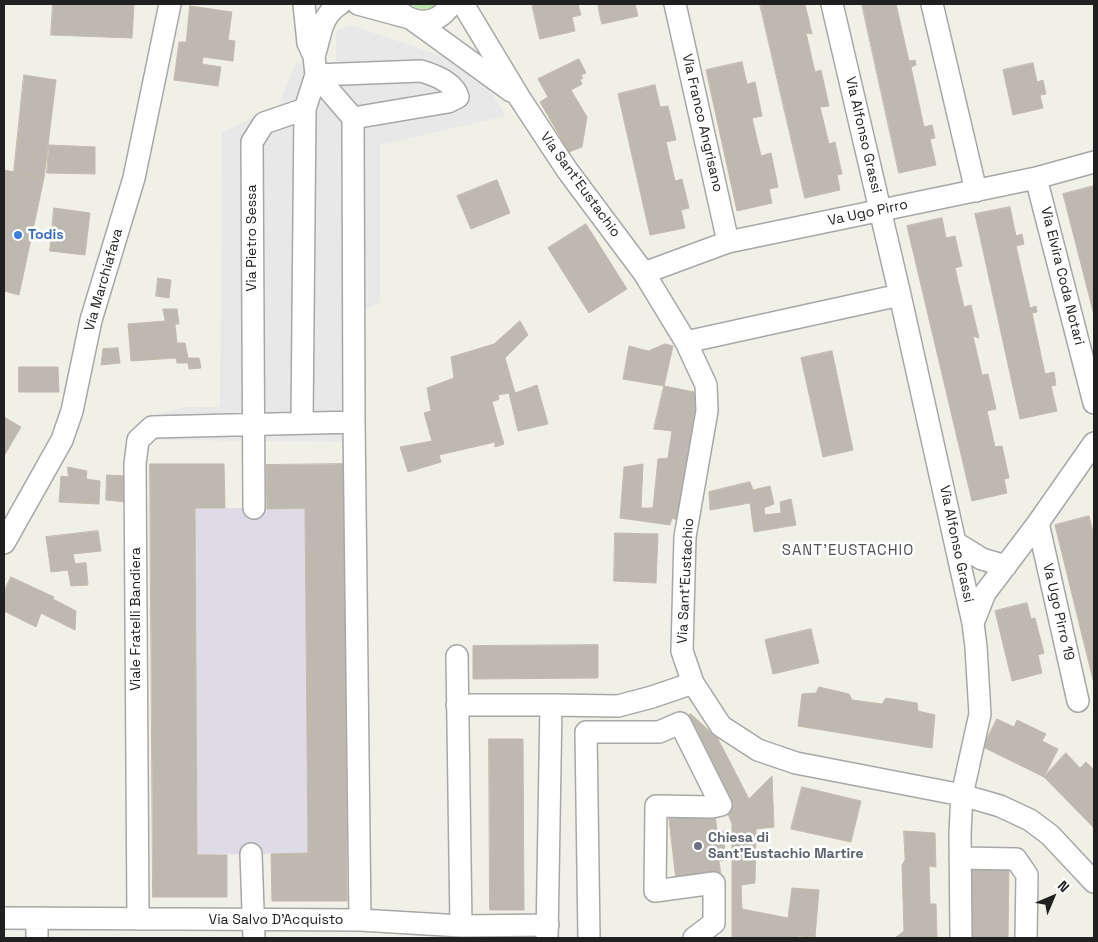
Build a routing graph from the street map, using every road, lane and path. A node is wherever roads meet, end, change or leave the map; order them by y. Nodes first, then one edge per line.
1 (170, 4) edge
2 (304, 4) edge
3 (340, 4) edge
4 (358, 4) edge
5 (451, 4) edge
6 (463, 4) edge
7 (675, 4) edge
8 (832, 4) edge
9 (932, 4) edge
10 (404, 14) edge
11 (315, 66) junction
12 (520, 98) junction
13 (305, 109) junction
14 (353, 118) junction
15 (1094, 162) edge
16 (1036, 178) junction
17 (976, 191) junction
18 (880, 210) junction
19 (728, 242) junction
20 (644, 273) junction
21 (900, 296) junction
22 (686, 342) junction
23 (1094, 403) edge
24 (354, 422) junction
25 (302, 423) junction
26 (253, 424) junction
27 (1094, 442) edge
28 (254, 508) dead end
29 (1038, 523) junction
30 (4, 543) edge
31 (956, 543) junction
32 (1006, 566) junction
33 (973, 623) junction
34 (457, 656) dead end
35 (693, 682) junction
36 (1078, 701) dead end
37 (457, 705) junction
38 (551, 705) junction
39 (962, 795) junction
40 (251, 854) dead end
41 (960, 858) junction
42 (1094, 882) edge
43 (4, 918) edge
44 (138, 919) junction
45 (360, 920) junction
46 (461, 926) junction
47 (37, 928) edge
48 (254, 928) edge
49 (548, 931) edge
50 (589, 938) edge
51 (694, 938) edge
52 (961, 938) edge
53 (1026, 938) edge

1 - 30 street, Via Marchiafava
2 - 11 street
3 - 11 street
4 - 10 street
5 - 10 street
6 - 12 street, Via Sant'Eustachio
7 - 19 street, Via Franco Angrisano
8 - 18 street, Via Alfonso Grassi
9 - 17 street
10 - 12 street, Via Sant'Eustachio
11 - 13 street
11 - 14 street
11 - 14 street
12 - 20 street, Via Sant'Eustachio
13 - 25 street
13 - 26 street, Via Pietro Sessa
14 - 24 street
15 - 16 street, Va Ugo Pirro
16 - 17 street, Va Ugo Pirro
16 - 23 street, Via Elvira Coda Notari
17 - 18 street, Va Ugo Pirro
18 - 19 street, Va Ugo Pirro
18 - 21 street, Via Alfonso Grassi
19 - 20 street, Va Ugo Pirro
20 - 22 street, Via Sant'Eustachio
21 - 22 street
21 - 31 street, Via Alfonso Grassi
22 - 35 street, Via Sant'Eustachio
24 - 25 street, Viale Fratelli Bandiera
24 - 45 street
25 - 26 street, Viale Fratelli Bandiera
26 - 28 street, Via Pietro Sessa
26 - 44 street, Viale Fratelli Bandiera
27 - 29 street
29 - 32 street
29 - 36 street, Va Ugo Pirro 19
31 - 32 street
31 - 33 street, Via Alfonso Grassi
32 - 33 street
33 - 39 street, Via Alfonso Grassi
34 - 37 street
35 - 38 street
35 - 39 street, Via Sant'Eustachio
37 - 38 street
37 - 46 street
38 - 49 street
39 - 41 street, Via Alfonso Grassi
39 - 42 street, Via Sant'Eustachio
40 - 48 street
41 - 52 street, Via Alfonso Grassi
41 - 53 street
43 - 47 street, Via Salvo D'Acquisto
44 - 47 street, Via Salvo D'Acquisto
44 - 48 street, Via Salvo D'Acquisto
45 - 46 street, Via Salvo D'Acquisto
45 - 48 street, Via Salvo D'Acquisto
46 - 49 street, Via Salvo D'Acquisto
50 - 51 street

